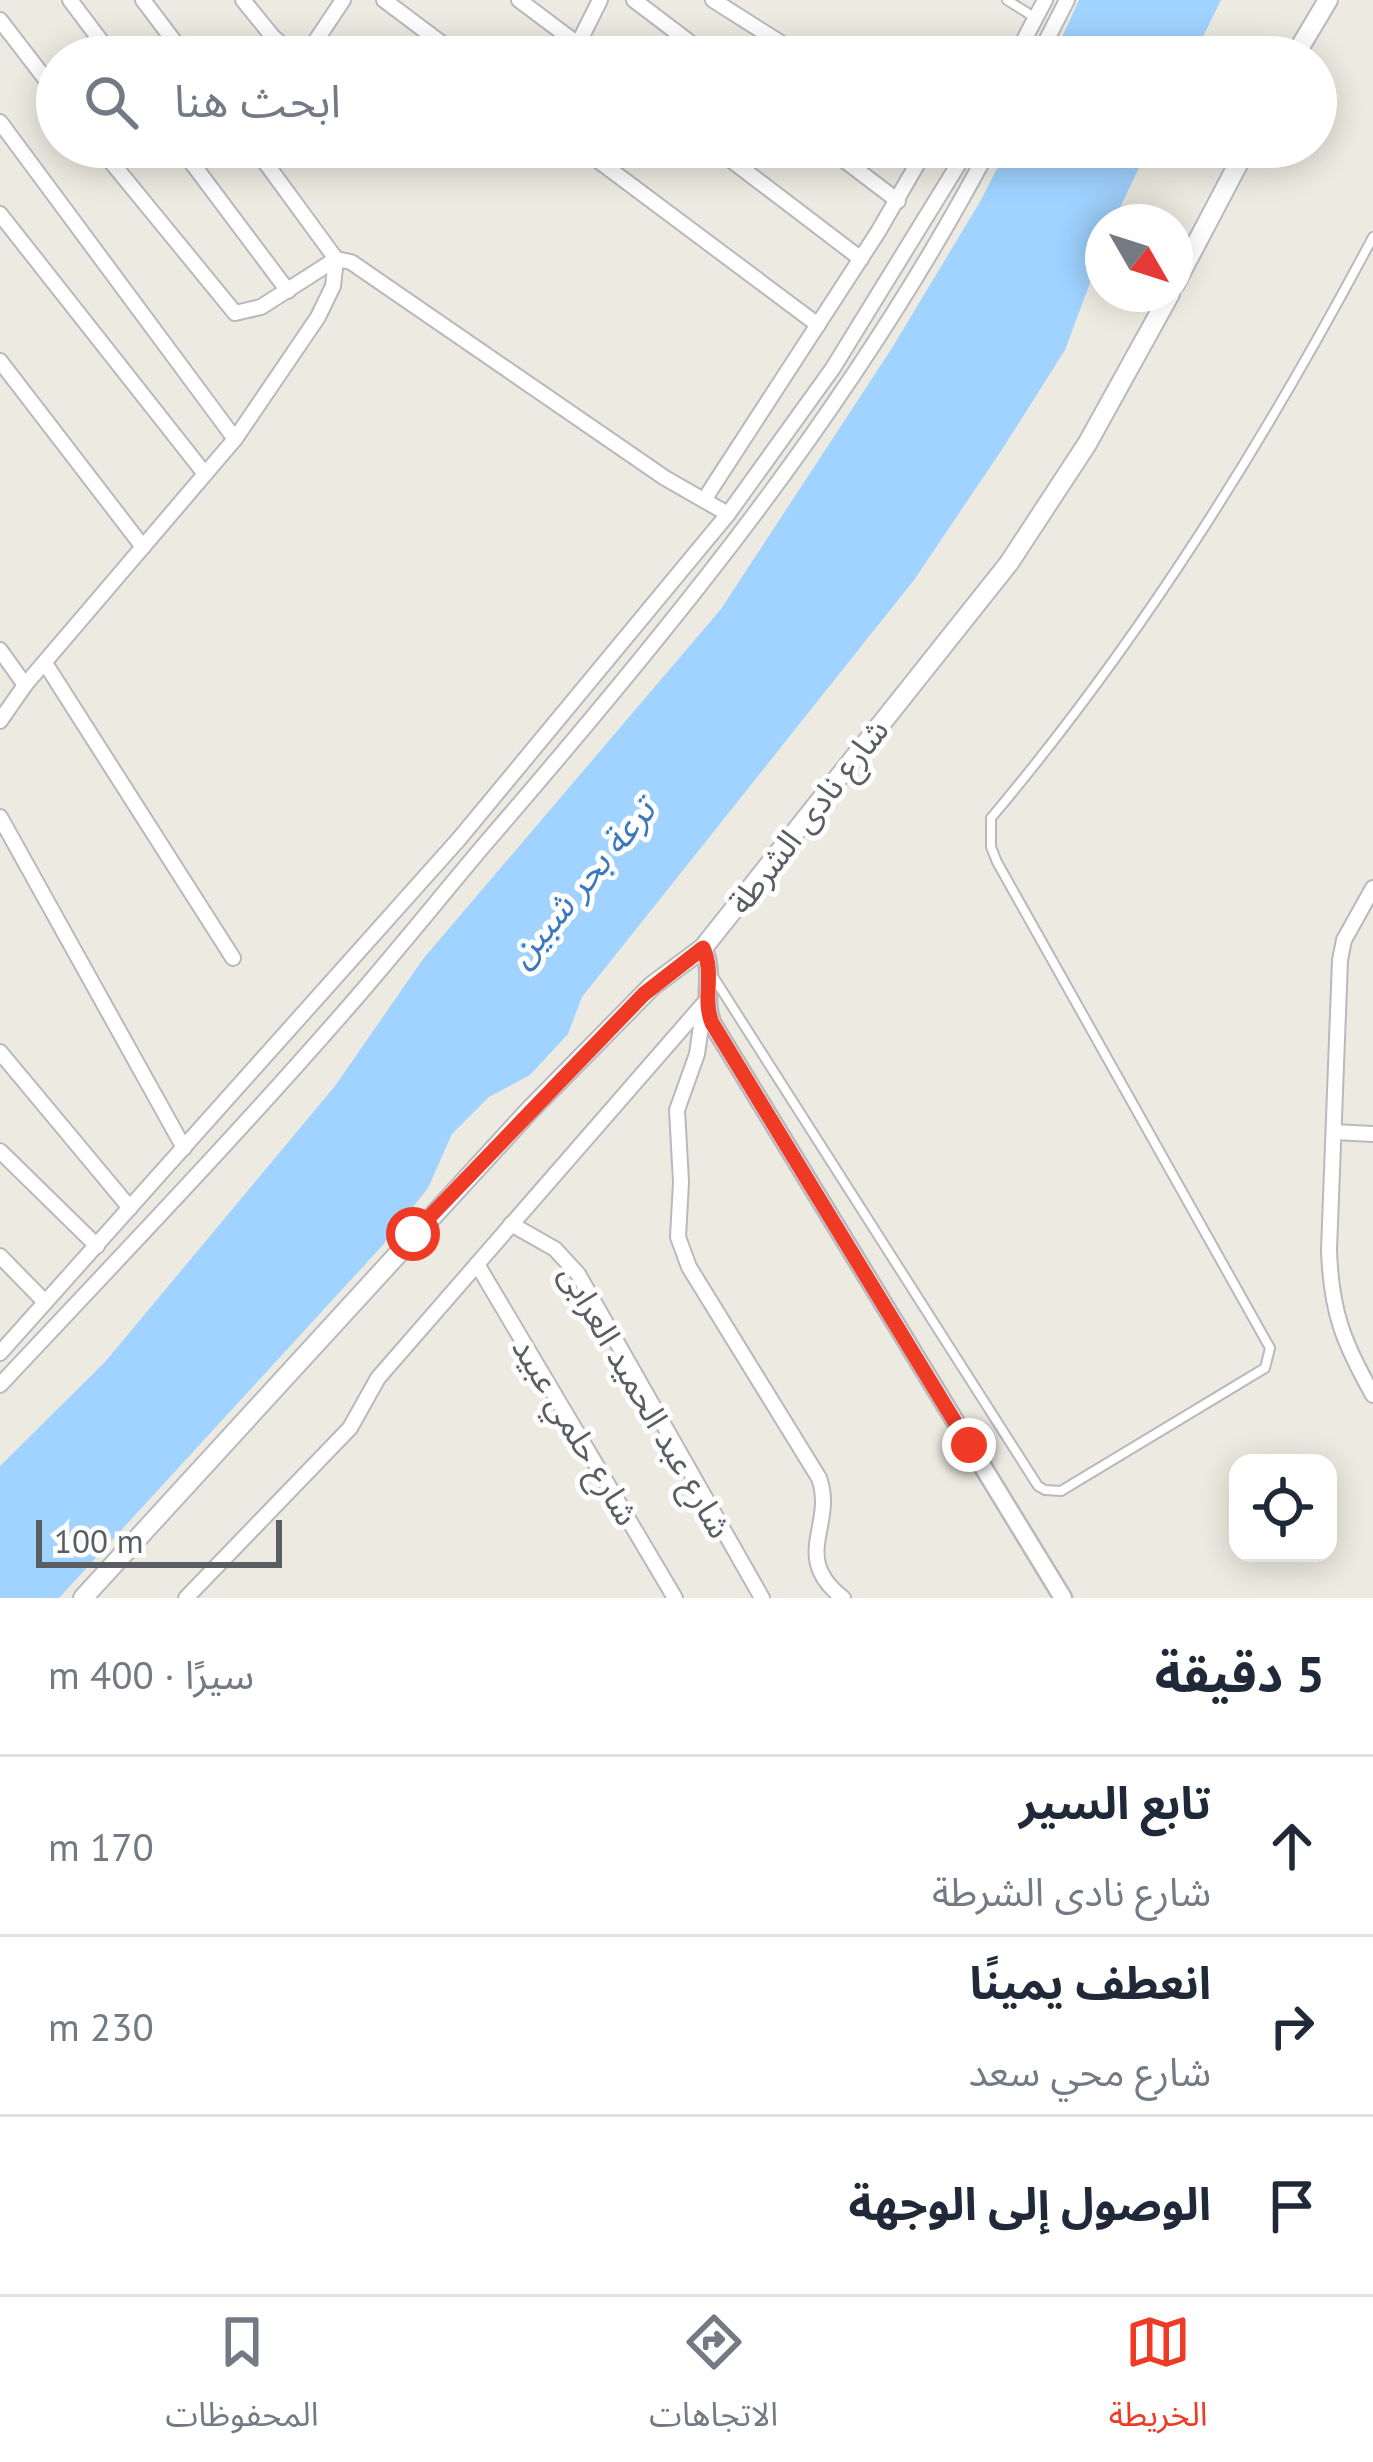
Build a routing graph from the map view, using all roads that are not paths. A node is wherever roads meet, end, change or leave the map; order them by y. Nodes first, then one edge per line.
1 (70, 0) edge
2 (143, 0) edge
3 (243, 0) edge
4 (343, 0) edge
5 (384, 0) edge
6 (519, 0) edge
7 (600, 0) edge
8 (634, 0) edge
9 (713, 0) edge
10 (1007, 0) edge
11 (1045, 0) edge
12 (1067, 0) edge
13 (1328, 0) edge
14 (1036, 18) junction
15 (0, 20) edge
16 (97, 36) edge
17 (171, 36) edge
18 (272, 36) edge
19 (316, 36) edge
20 (432, 36) edge
21 (567, 36) edge
22 (582, 36) edge
23 (681, 36) edge
24 (770, 36) edge
25 (1026, 36) edge
26 (1049, 36) edge
27 (1307, 36) edge
28 (36, 67) edge
29 (0, 122) edge
30 (116, 168) edge
31 (196, 168) edge
32 (269, 168) edge
33 (608, 168) edge
34 (742, 168) edge
35 (855, 168) edge
36 (916, 168) edge
37 (952, 168) edge
38 (979, 168) edge
39 (1235, 168) edge
40 (898, 201) junction
41 (0, 214) edge
42 (1373, 237) edge
43 (1193, 249) edge
44 (336, 259) junction
45 (861, 259) junction
46 (288, 291) junction
47 (1160, 312) edge
48 (818, 325) junction
49 (0, 361) edge
50 (235, 439) junction
51 (205, 474) junction
52 (704, 500) junction
53 (728, 514) junction
54 (143, 547) junction
55 (0, 650) edge
56 (45, 663) junction
57 (25, 685) junction
58 (0, 721) edge
59 (0, 817) edge
60 (1373, 888) edge
61 (703, 948) junction
62 (232, 958) dead end
63 (710, 972) junction
64 (706, 1001) junction
65 (0, 1052) edge
66 (1334, 1132) junction
67 (1373, 1134) edge
68 (184, 1148) junction
69 (0, 1151) edge
70 (130, 1208) junction
71 (511, 1224) junction
72 (97, 1246) junction
73 (0, 1256) edge
74 (477, 1264) junction
75 (45, 1302) junction
76 (0, 1353) edge
77 (0, 1385) edge
78 (1373, 1395) edge
79 (83, 1598) edge
80 (186, 1598) edge
81 (675, 1598) edge
82 (762, 1598) edge
83 (843, 1598) edge
84 (1063, 1598) edge

1 - 16 street
2 - 17 street
3 - 18 street
4 - 19 street
5 - 20 street
6 - 21 street
7 - 22 street
8 - 23 street
9 - 24 street
10 - 14 lane
11 - 14 street
12 - 26 street
13 - 27 main road
14 - 25 street
15 - 28 street
29 - 50 street
30 - 46 street
31 - 46 street
32 - 44 street
33 - 48 street
34 - 45 street
35 - 40 street
36 - 40 street
37 - 53 street
38 - 77 street
39 - 43 main road
40 - 45 street
41 - 51 street
42 - 63 lane
44 - 46 street
44 - 50 street
44 - 52 street
45 - 48 street
47 - 61 main road, شارع نادى الشرطة
48 - 52 street
49 - 54 street
50 - 51 street
51 - 54 street
52 - 53 street
53 - 68 street
54 - 56 street
55 - 57 street
56 - 57 street
56 - 62 street
57 - 58 street
59 - 68 street
60 - 66 street
61 - 63 street
61 - 79 main road, شارع نادى الشرطة
63 - 64 street
64 - 71 street
64 - 83 street
64 - 84 street
65 - 70 street
66 - 67 street
66 - 78 street
68 - 70 street
69 - 72 street
70 - 72 street
71 - 74 street
71 - 82 street, شارع عبد الحميد العرابى
72 - 75 street
73 - 75 street
74 - 80 street
74 - 81 street, شارع حلمي عبيد
75 - 76 street

